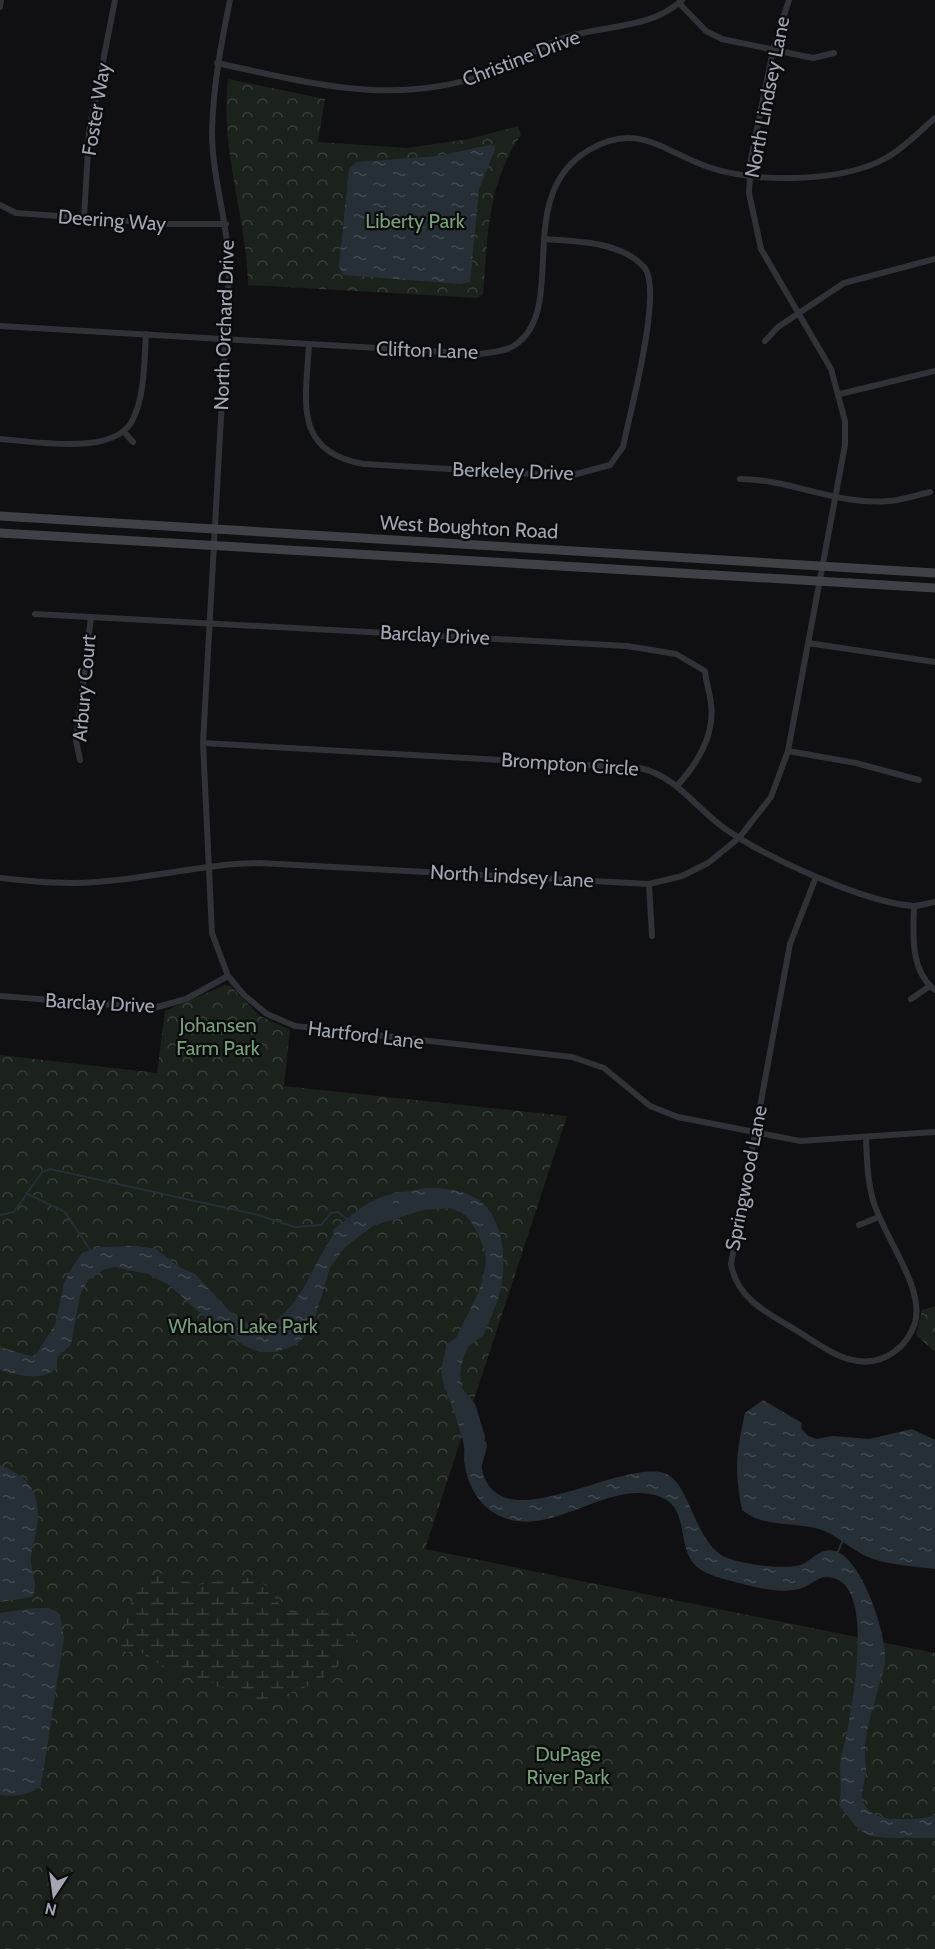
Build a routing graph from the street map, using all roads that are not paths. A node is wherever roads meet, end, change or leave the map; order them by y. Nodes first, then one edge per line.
1 (1, 0) edge
2 (115, 0) edge
3 (230, 0) edge
4 (789, 0) edge
5 (681, 1) edge
6 (0, 7) edge
7 (773, 50) junction
8 (834, 53) dead end
9 (217, 63) junction
10 (935, 118) edge
11 (749, 175) junction
12 (0, 205) edge
13 (84, 219) junction
14 (226, 224) junction
15 (545, 238) junction
16 (935, 259) edge
17 (798, 312) junction
18 (0, 326) edge
19 (146, 334) junction
20 (226, 340) junction
21 (765, 341) dead end
22 (309, 344) junction
23 (935, 371) edge
24 (840, 394) junction
25 (124, 432) junction
26 (0, 439) edge
27 (133, 442) dead end
28 (740, 479) dead end
29 (930, 492) dead end
30 (837, 495) junction
31 (0, 516) edge
32 (216, 530) junction
33 (0, 533) edge
34 (215, 545) junction
35 (823, 567) junction
36 (935, 573) edge
37 (821, 581) junction
38 (935, 588) edge
39 (36, 614) dead end
40 (91, 617) junction
41 (210, 622) junction
42 (808, 643) junction
43 (935, 662) edge
44 (203, 743) junction
45 (788, 751) junction
46 (80, 760) dead end
47 (919, 780) dead end
48 (677, 786) junction
49 (739, 838) junction
50 (211, 866) junction
51 (816, 877) junction
52 (0, 878) edge
53 (649, 884) junction
54 (935, 902) edge
55 (914, 906) junction
56 (652, 936) dead end
57 (228, 976) junction
58 (932, 988) edge
59 (0, 996) edge
60 (911, 999) dead end
61 (755, 1132) junction
62 (935, 1132) edge
63 (866, 1137) junction
64 (879, 1217) junction
65 (859, 1225) dead end

1 - 6 street
2 - 13 street, Foster Way
3 - 9 street, North Orchard Drive
4 - 7 street, North Lindsey Lane
5 - 7 street
5 - 9 street, Christine Drive
7 - 8 street
7 - 11 street, North Lindsey Lane
9 - 14 street, North Orchard Drive
10 - 11 street, Clifton Lane
11 - 15 street, Clifton Lane
11 - 17 street, North Lindsey Lane
12 - 13 street, Deering Way
13 - 14 street, Deering Way
14 - 20 street, North Orchard Drive
15 - 22 street, Clifton Lane
15 - 22 street, Berkeley Drive
16 - 17 street
17 - 21 street
17 - 24 street, North Lindsey Lane
18 - 19 street, Clifton Lane
19 - 20 street, Clifton Lane
19 - 25 street
20 - 22 street, Clifton Lane
20 - 32 street, North Orchard Drive
23 - 24 street
24 - 30 street, North Lindsey Lane
25 - 26 street
25 - 27 street
28 - 30 street
29 - 30 street
30 - 35 street, North Lindsey Lane
31 - 32 main road, West Boughton Road
32 - 34 street, North Orchard Drive
32 - 35 main road, West Boughton Road
33 - 34 main road, West Boughton Road
34 - 37 main road, West Boughton Road
34 - 41 street, Hartford Lane
35 - 36 main road, West Boughton Road
35 - 37 street, North Lindsey Lane
37 - 38 main road, West Boughton Road
37 - 42 street, North Lindsey Lane
39 - 40 street, Barclay Drive
40 - 41 street, Barclay Drive
40 - 46 street, Arbury Court
41 - 44 street, Hartford Lane
41 - 48 street, Barclay Drive
42 - 43 street
42 - 45 street, North Lindsey Lane
44 - 48 street, Brompton Circle
44 - 50 street, Hartford Lane
45 - 47 street
45 - 49 street, North Lindsey Lane
48 - 49 street, Brompton Circle
49 - 51 street, Brompton Circle
49 - 53 street, North Lindsey Lane
50 - 52 street, North Lindsey Lane
50 - 53 street, North Lindsey Lane
50 - 57 street, Hartford Lane
51 - 55 street, Brompton Circle
51 - 61 street, Springwood Lane
53 - 56 street
54 - 55 street, Brompton Circle
55 - 58 street
57 - 59 street, Barclay Drive
57 - 61 street, Hartford Lane
58 - 60 street
61 - 63 street, Hartford Lane
61 - 64 street, Springwood Lane
62 - 63 street, Hartford Lane
63 - 64 street, Springwood Lane
64 - 65 street

